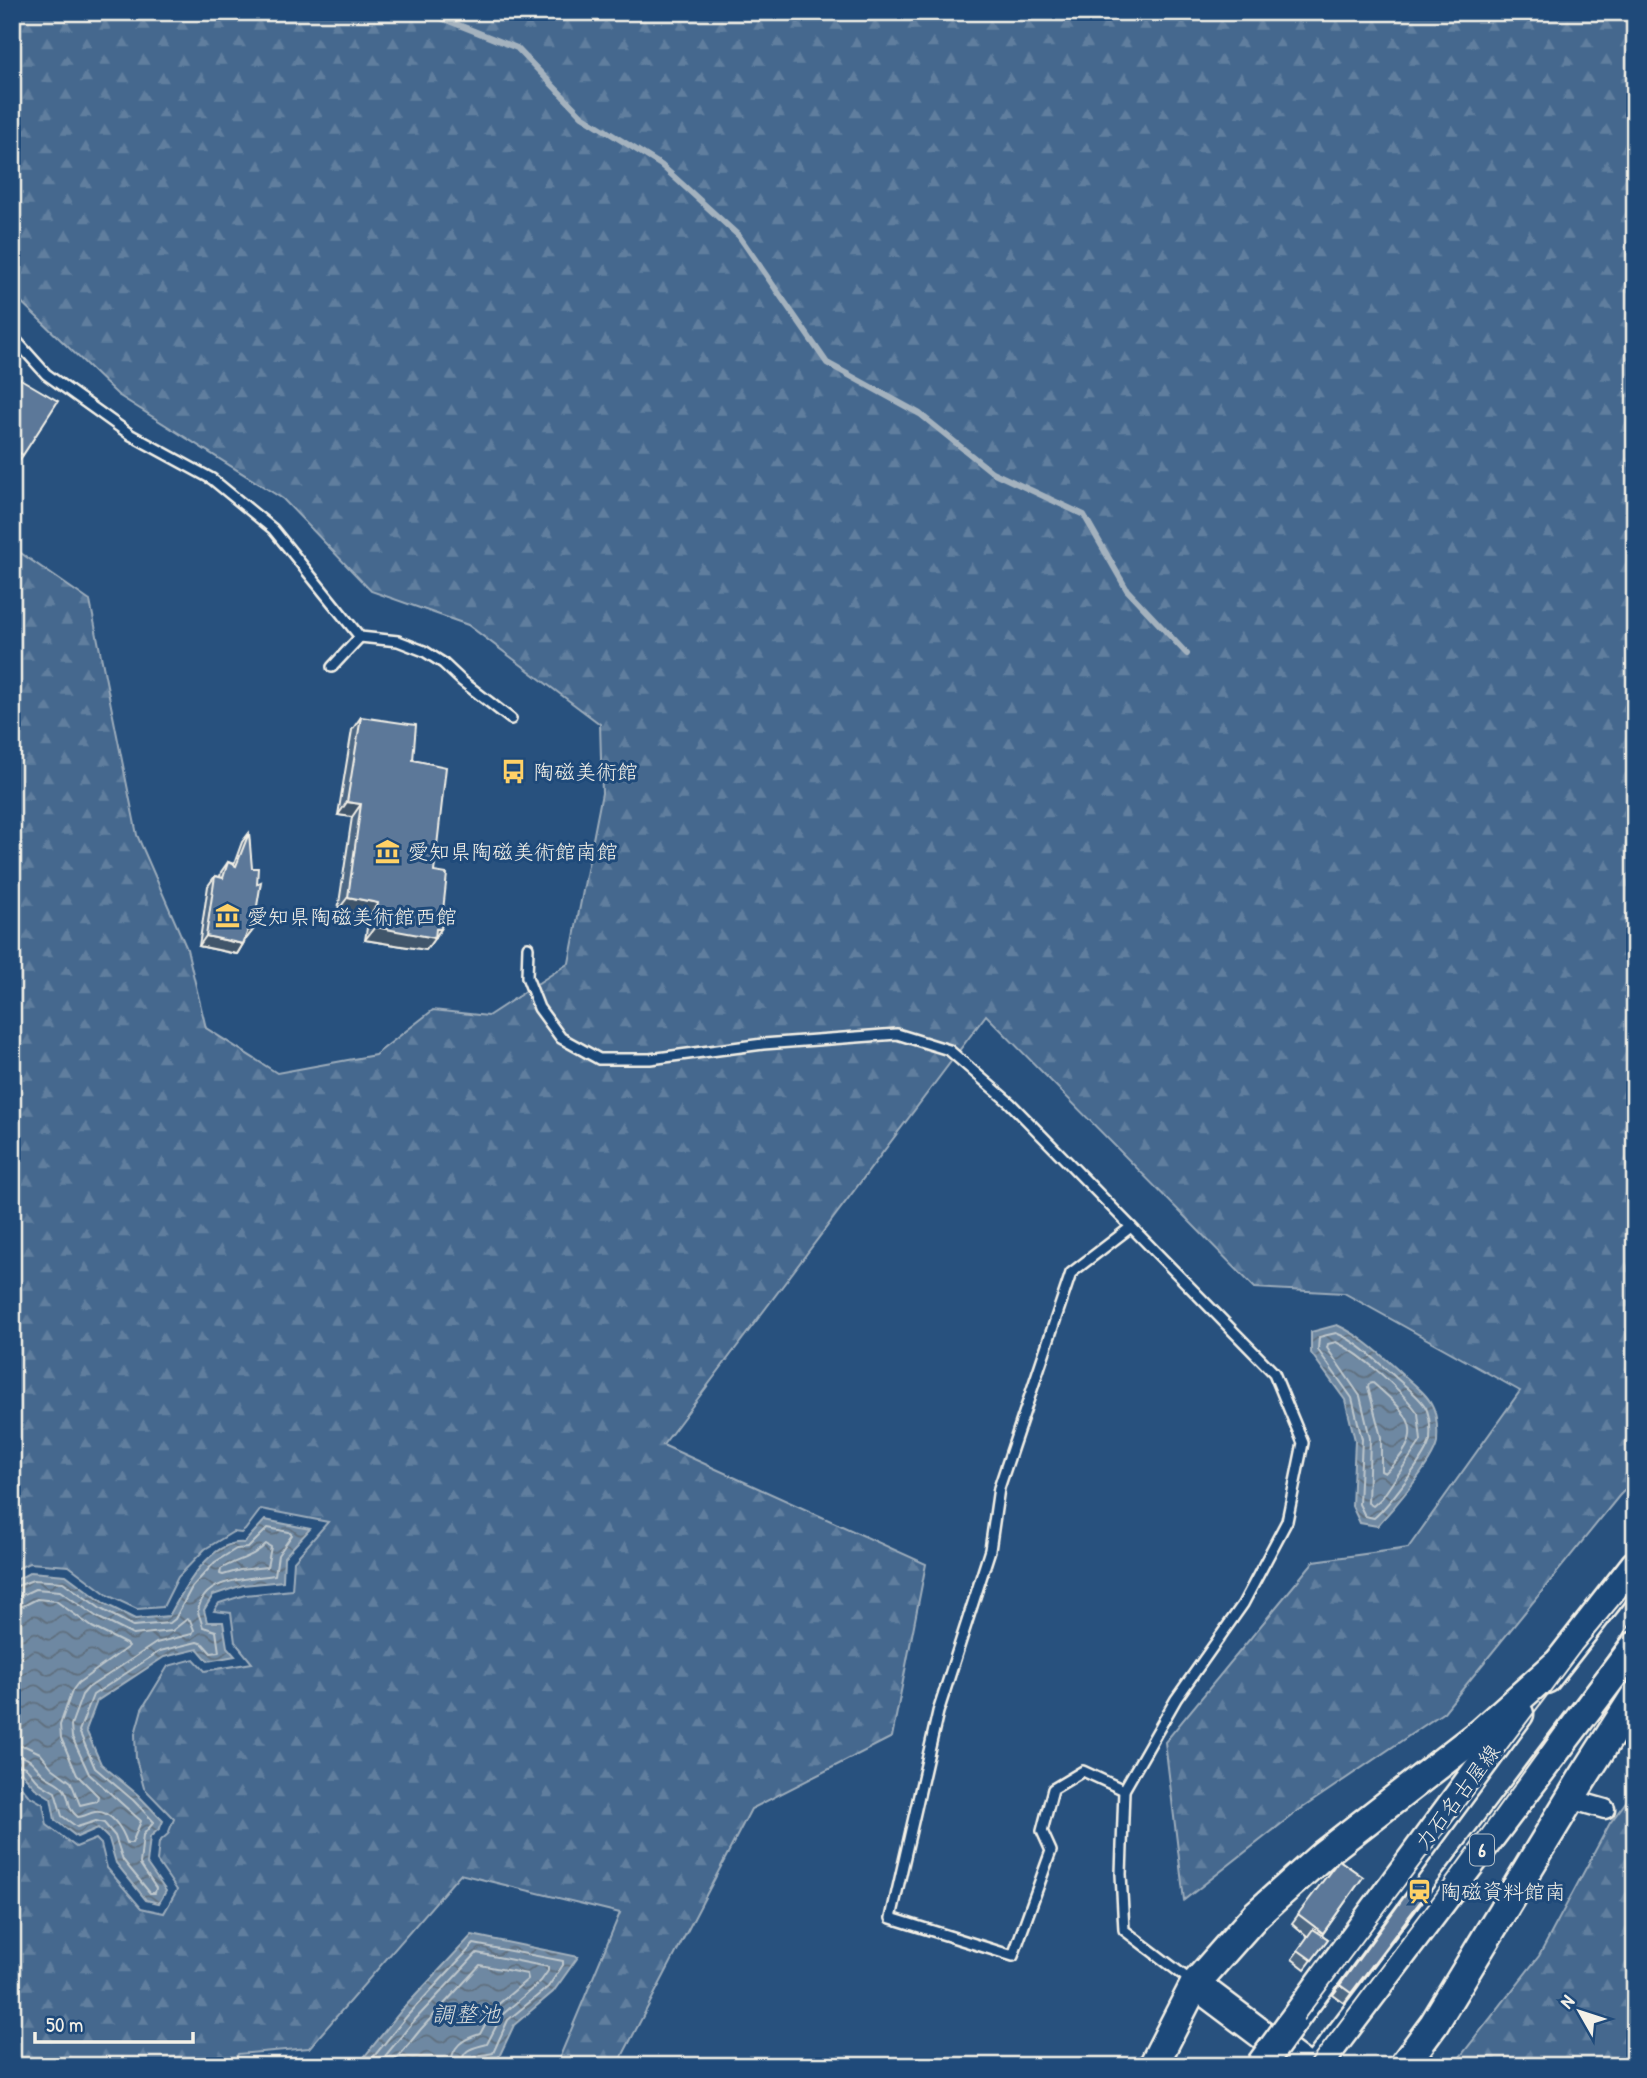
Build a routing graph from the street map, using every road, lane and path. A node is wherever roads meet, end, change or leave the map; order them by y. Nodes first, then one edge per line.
1 (12, 336) edge
2 (360, 636) junction
3 (332, 667) dead end
4 (511, 719) dead end
5 (528, 947) dead end
6 (1131, 1227) junction
7 (1635, 1565) edge
8 (1635, 1646) edge
9 (1556, 1664) junction
10 (1635, 1696) edge
11 (1124, 1790) junction
12 (1570, 1799) junction
13 (1605, 1809) dead end
14 (1195, 1984) junction
15 (1316, 2061) edge
16 (1153, 2066) edge
17 (1260, 2066) edge
18 (1403, 2066) edge

1 - 2 lane
2 - 3 lane
2 - 4 lane
5 - 6 lane
6 - 11 lane
6 - 11 lane
7 - 9 main road, 力石名古屋線
8 - 15 main road, 6
9 - 14 main road
9 - 17 main road, 力石名古屋線, bridge
10 - 12 main road, 6
11 - 14 lane
12 - 13 street
12 - 18 main road, 6
14 - 15 main road, 6
14 - 16 main road

